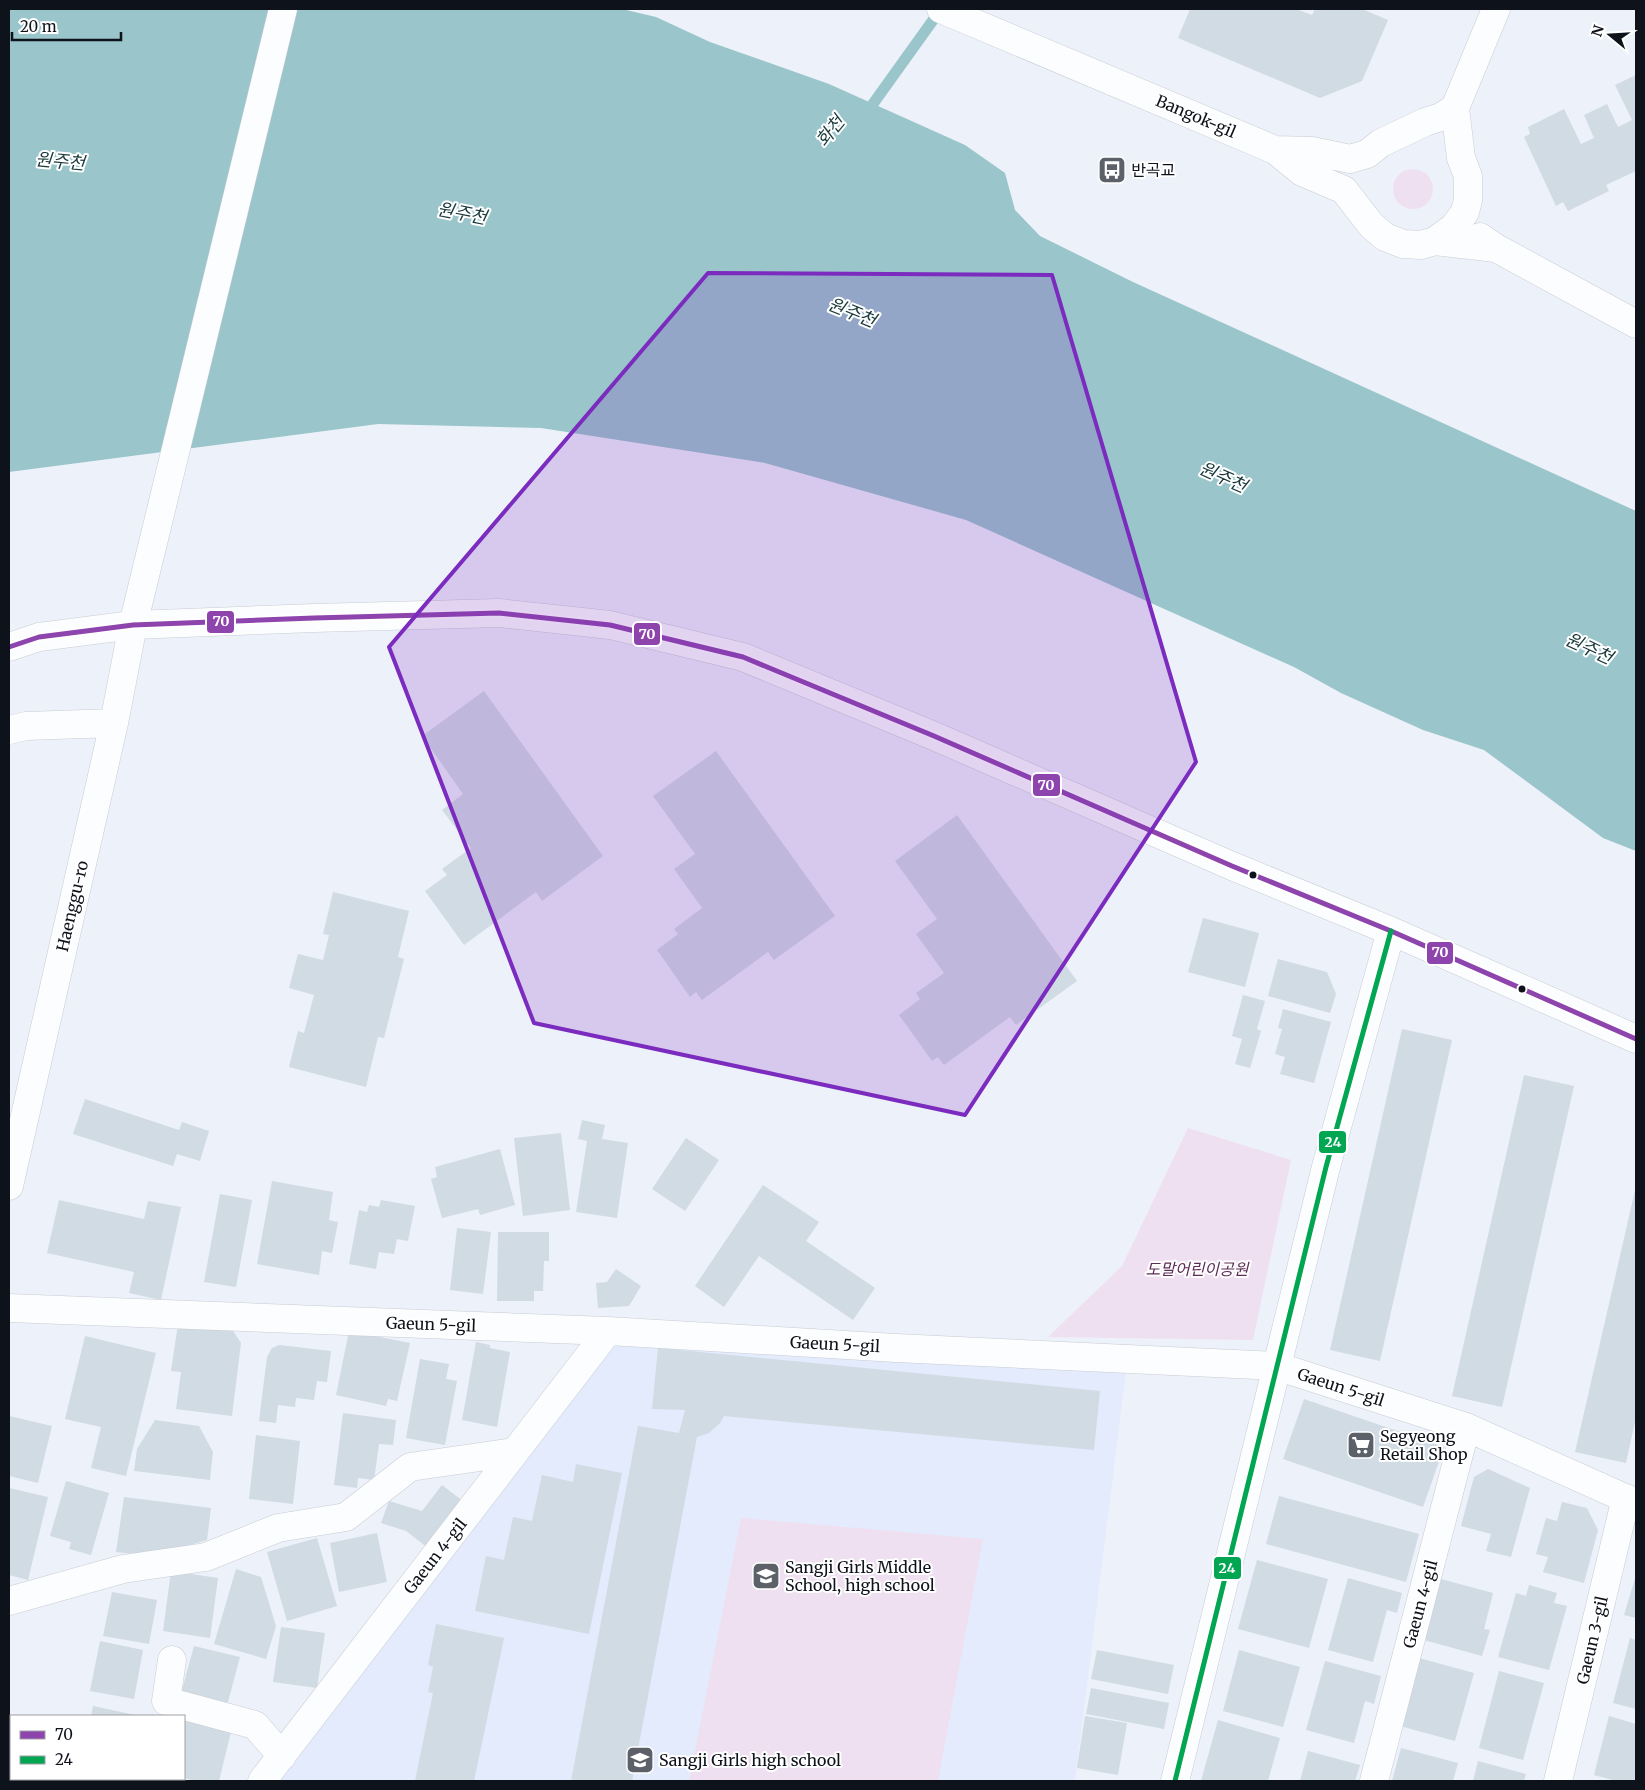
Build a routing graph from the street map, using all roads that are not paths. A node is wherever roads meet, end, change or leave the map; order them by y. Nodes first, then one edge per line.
1 (283, 9) edge
2 (941, 9) edge
3 (1496, 9) edge
4 (1455, 108) junction
5 (1389, 139) junction
6 (1275, 150) junction
7 (1461, 158) junction
8 (1459, 221) junction
9 (1371, 225) junction
10 (1435, 241) junction
11 (1496, 248) junction
12 (1636, 324) edge
13 (133, 625) junction
14 (9, 647) edge
15 (114, 723) junction
16 (9, 730) edge
17 (1391, 931) junction
18 (1636, 1039) edge
19 (9, 1186) edge
20 (9, 1308) edge
21 (608, 1331) junction
22 (1276, 1366) junction
23 (1466, 1427) junction
24 (515, 1452) junction
25 (1631, 1501) edge
26 (9, 1601) edge
27 (172, 1660) dead end
28 (282, 1756) junction
29 (262, 1781) edge
30 (1175, 1781) edge
31 (1374, 1781) edge
32 (1558, 1781) edge

1 - 13 street, Haenggu-ro
2 - 6 street, Bangok-gil
3 - 4 street
4 - 5 street
4 - 7 street
5 - 6 street
5 - 7 street
5 - 9 street
6 - 9 street
7 - 8 street
8 - 10 street
8 - 11 street
9 - 10 street
10 - 11 street
11 - 12 street
13 - 14 street
13 - 15 street, Haenggu-ro
13 - 17 street
15 - 16 street
15 - 19 street, Haenggu-ro
17 - 18 street
17 - 22 street
20 - 21 street, Gaeun 5-gil
21 - 22 street, Gaeun 5-gil
21 - 24 street, Gaeun 4-gil
22 - 23 street, Gaeun 5-gil
22 - 30 street
23 - 25 street, Gaeun 5-gil
23 - 31 street, Gaeun 4-gil
24 - 26 street
24 - 28 street, Gaeun 4-gil
25 - 32 street, Gaeun 3-gil
27 - 28 street
28 - 29 street, Gaeun 4-gil

